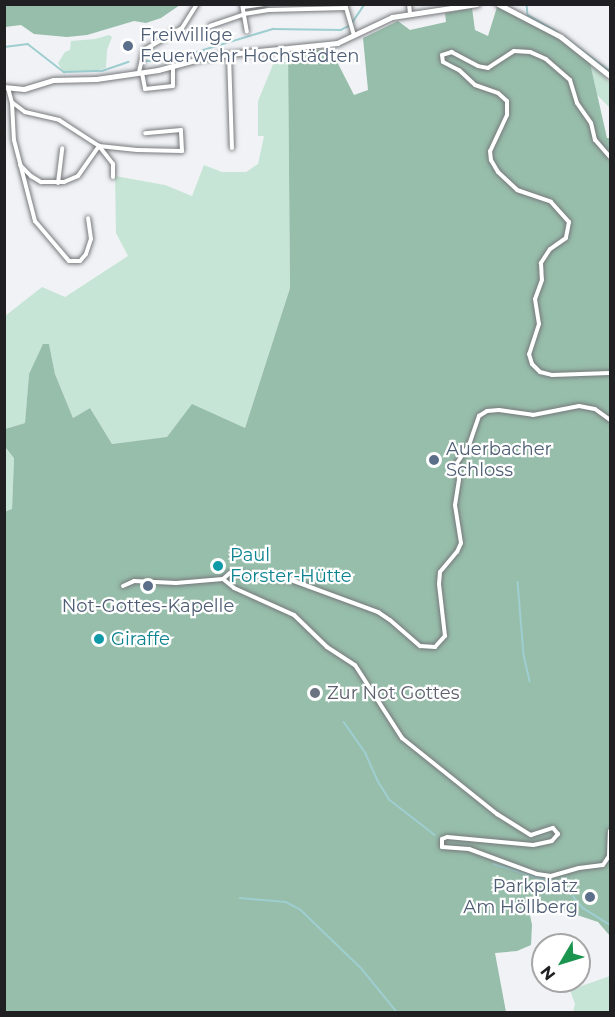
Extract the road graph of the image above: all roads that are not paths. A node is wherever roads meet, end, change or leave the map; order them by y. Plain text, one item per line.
1 (197, 4) edge
2 (266, 4) edge
3 (409, 4) edge
4 (477, 4) edge
5 (498, 4) edge
6 (243, 6) edge
7 (346, 6) edge
8 (285, 7) edge
9 (244, 14) junction
10 (410, 15) junction
11 (210, 26) dead end
12 (248, 32) dead end
13 (355, 37) junction
14 (229, 54) junction
15 (173, 68) junction
16 (141, 72) junction
17 (610, 76) edge
18 (6, 87) edge
19 (12, 103) junction
20 (145, 133) dead end
21 (99, 146) junction
22 (62, 148) dead end
23 (232, 148) dead end
24 (610, 157) edge
25 (19, 164) junction
26 (31, 176) junction
27 (113, 177) dead end
28 (24, 182) junction
29 (58, 183) junction
30 (88, 218) dead end
31 (610, 373) edge
32 (610, 420) edge
33 (223, 579) junction
34 (123, 586) dead end
35 (610, 831) edge

1 - 16 street
2 - 6 street
3 - 10 street
4 - 10 main road
5 - 17 main road
6 - 9 street
7 - 8 street
7 - 13 street
8 - 9 street
9 - 11 street
9 - 12 street
10 - 13 main road
13 - 14 main road
14 - 15 main road
14 - 23 street
15 - 16 main road
15 - 16 street
16 - 18 main road
18 - 19 street
19 - 21 street
19 - 25 street
20 - 21 street
21 - 27 street
21 - 29 street
22 - 29 street
24 - 31 street
25 - 26 street
25 - 28 street
26 - 28 street
26 - 29 street
28 - 30 street
32 - 33 street
33 - 34 street
33 - 35 street

